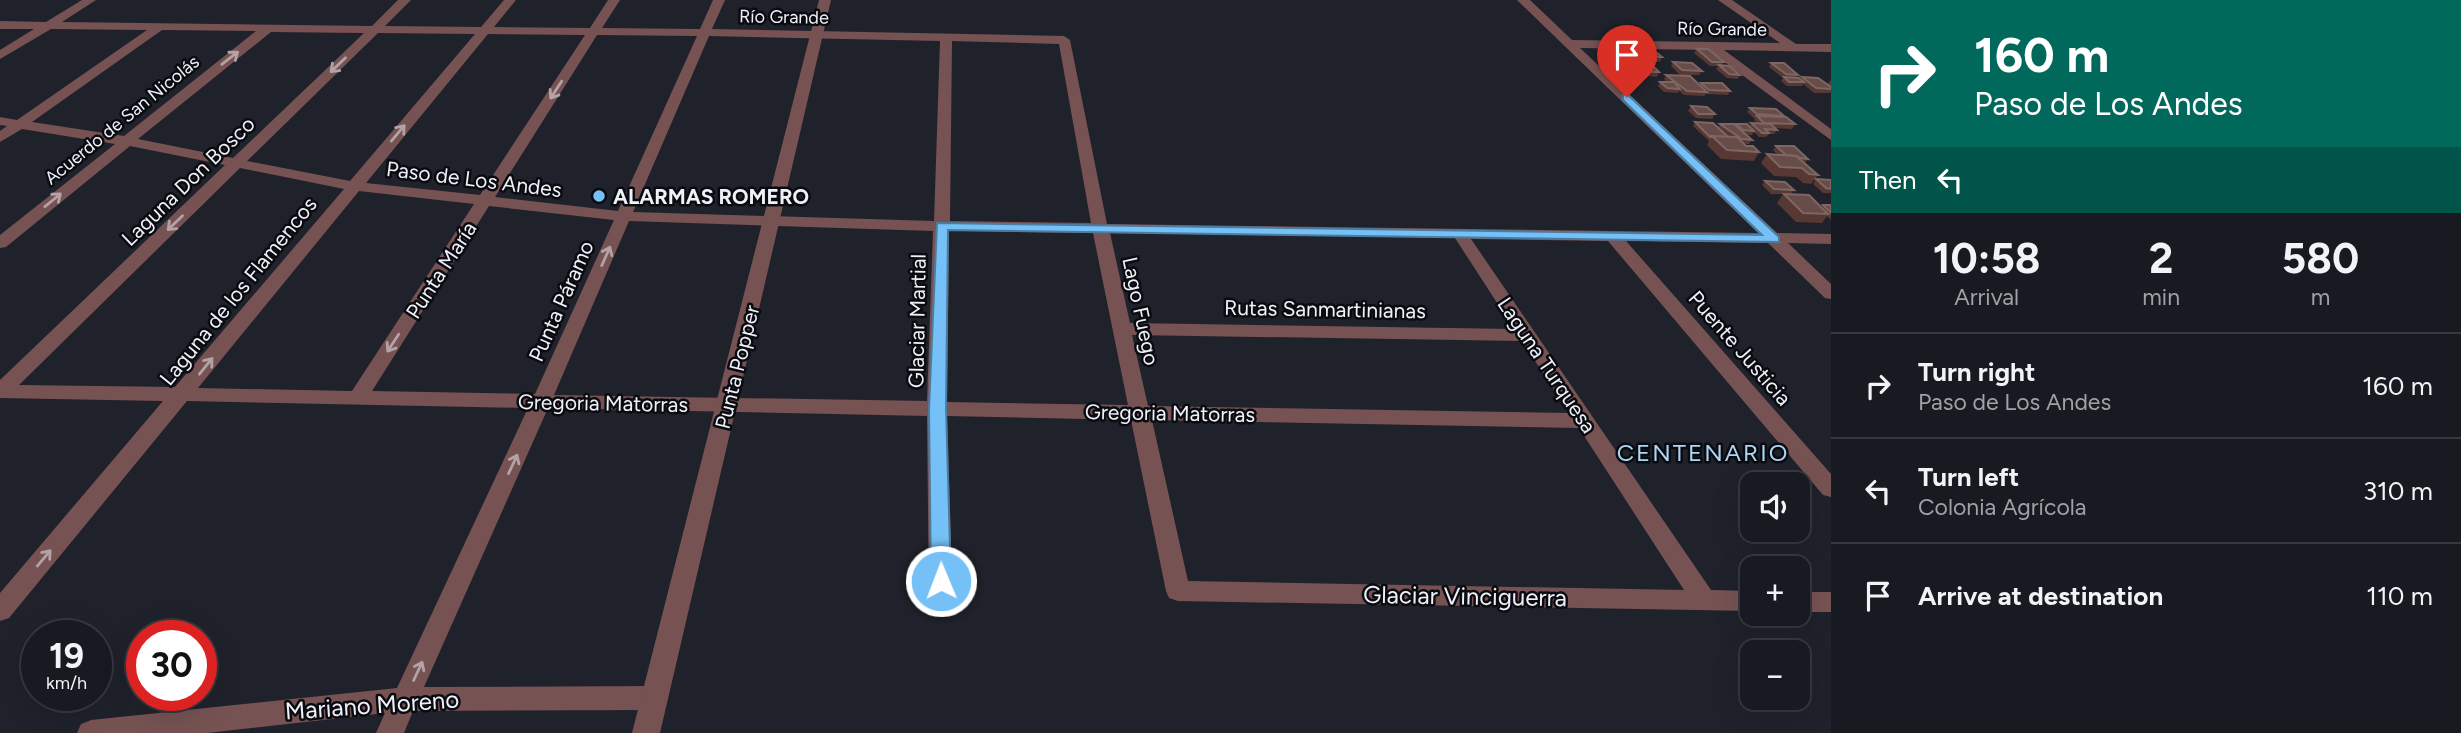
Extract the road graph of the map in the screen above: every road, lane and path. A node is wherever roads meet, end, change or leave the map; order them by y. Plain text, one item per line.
1 (90, 0) edge
2 (405, 0) edge
3 (510, 0) edge
4 (614, 0) edge
5 (719, 0) edge
6 (825, 0) edge
7 (1523, 0) edge
8 (1724, 0) edge
9 (0, 25) edge
10 (48, 26) junction
11 (159, 27) junction
12 (268, 28) junction
13 (374, 29) junction
14 (483, 32) junction
15 (593, 33) junction
16 (704, 34) junction
17 (816, 34) junction
18 (946, 38) junction
19 (1064, 40) joint
20 (1572, 44) junction
21 (1712, 47) junction
22 (1793, 47) junction
23 (1831, 48) edge
24 (0, 55) edge
25 (0, 121) edge
26 (21, 123) junction
27 (1831, 136) edge
28 (0, 138) edge
29 (126, 141) junction
30 (238, 163) junction
31 (354, 186) junction
32 (484, 202) junction
33 (624, 216) junction
34 (772, 222) junction
35 (942, 226) junction
36 (1100, 227) junction
37 (1460, 234) junction
38 (1614, 237) junction
39 (1831, 239) edge
40 (1774, 240) junction
41 (0, 243) edge
42 (1831, 295) edge
43 (1122, 329) junction
44 (1527, 335) junction
45 (0, 391) edge
46 (183, 395) junction
47 (358, 398) junction
48 (541, 402) junction
49 (727, 406) junction
50 (937, 409) junction
51 (1140, 412) junction
52 (1585, 421) junction
53 (1831, 489) edge
54 (1178, 590) joint
55 (1705, 601) junction
56 (1740, 601) edge
57 (1810, 602) edge
58 (1831, 602) edge
59 (941, 606) dead end
60 (0, 611) edge
61 (655, 698) junction
62 (405, 699) junction
63 (147, 729) edge
64 (91, 733) edge
65 (390, 733) edge
66 (646, 733) edge

1 - 10 street
2 - 13 street, Laguna Don Bosco
3 - 14 street, Laguna de los Flamencos
4 - 15 street, Punta María
5 - 16 street, Punta Páramo
6 - 17 street, Punta Popper
7 - 20 street
8 - 22 street
9 - 10 street, Río Grande
10 - 11 street, Río Grande
10 - 24 street
11 - 12 street, Río Grande
11 - 26 street
12 - 13 street, Río Grande
29 -> 12 street, Acuerdo de San Nicolás
13 - 14 street, Río Grande
13 -> 30 street, Laguna Don Bosco
14 - 15 street, Río Grande
31 -> 14 street, Laguna de los Flamencos
15 - 16 street, Río Grande
15 -> 32 street, Punta María
16 - 17 street, Río Grande
16 - 33 street, Punta Páramo
17 - 18 street, Río Grande
17 - 34 street, Punta Popper
18 - 19 street, Río Grande
18 - 35 street, Glaciar Martial
19 - 36 street, Lago Fuego
20 - 21 street, Río Grande
20 - 40 street
21 - 22 street, Río Grande
21 - 27 street
22 - 23 street, Río Grande
25 - 26 street, Paso de Los Andes
26 - 28 street
26 - 29 street, Paso de Los Andes
29 - 30 street, Paso de Los Andes
41 -> 29 street, Acuerdo de San Nicolás
30 - 31 street, Paso de Los Andes
30 -> 45 street, Laguna Don Bosco
31 - 32 street, Paso de Los Andes
46 -> 31 street, Laguna de los Flamencos
32 - 33 street, Paso de Los Andes
32 -> 47 street, Punta María
33 - 34 street, Paso de Los Andes
48 -> 33 street, Punta Páramo
34 - 35 street, Paso de Los Andes
34 - 49 street, Punta Popper
35 - 36 street, Paso de Los Andes
35 - 50 street, Glaciar Martial
36 - 37 street, Paso de Los Andes
36 - 43 street, Lago Fuego
37 - 38 street, Paso de Los Andes
37 - 44 street, Laguna Turquesa
38 - 40 street, Paso de Los Andes
38 - 53 street, Puente Justicia
39 - 40 street, Paso de Los Andes
40 - 42 street
43 - 44 street, Rutas Sanmartinianas
43 - 51 street, Lago Fuego
44 - 52 street, Laguna Turquesa
45 - 46 street, Gregoria Matorras
46 - 47 street, Gregoria Matorras
60 -> 46 street, Laguna de los Flamencos
47 - 48 street, Gregoria Matorras
48 - 49 street, Gregoria Matorras
62 -> 48 street, Punta Páramo
49 - 50 street, Gregoria Matorras
49 - 61 street, Punta Popper
50 - 51 street, Gregoria Matorras
50 - 59 street, Glaciar Martial
51 - 52 street, Gregoria Matorras
51 - 54 street, Lago Fuego
52 - 55 street, Laguna Turquesa
54 - 55 street, Glaciar Vinciguerra
55 - 56 street, Glaciar Vinciguerra
57 - 58 street
61 - 62 street, Mariano Moreno
61 - 66 street, Punta Popper
62 - 63 street, Mariano Moreno
62 - 65 street, Punta Páramo
63 - 64 street, Mariano Moreno

